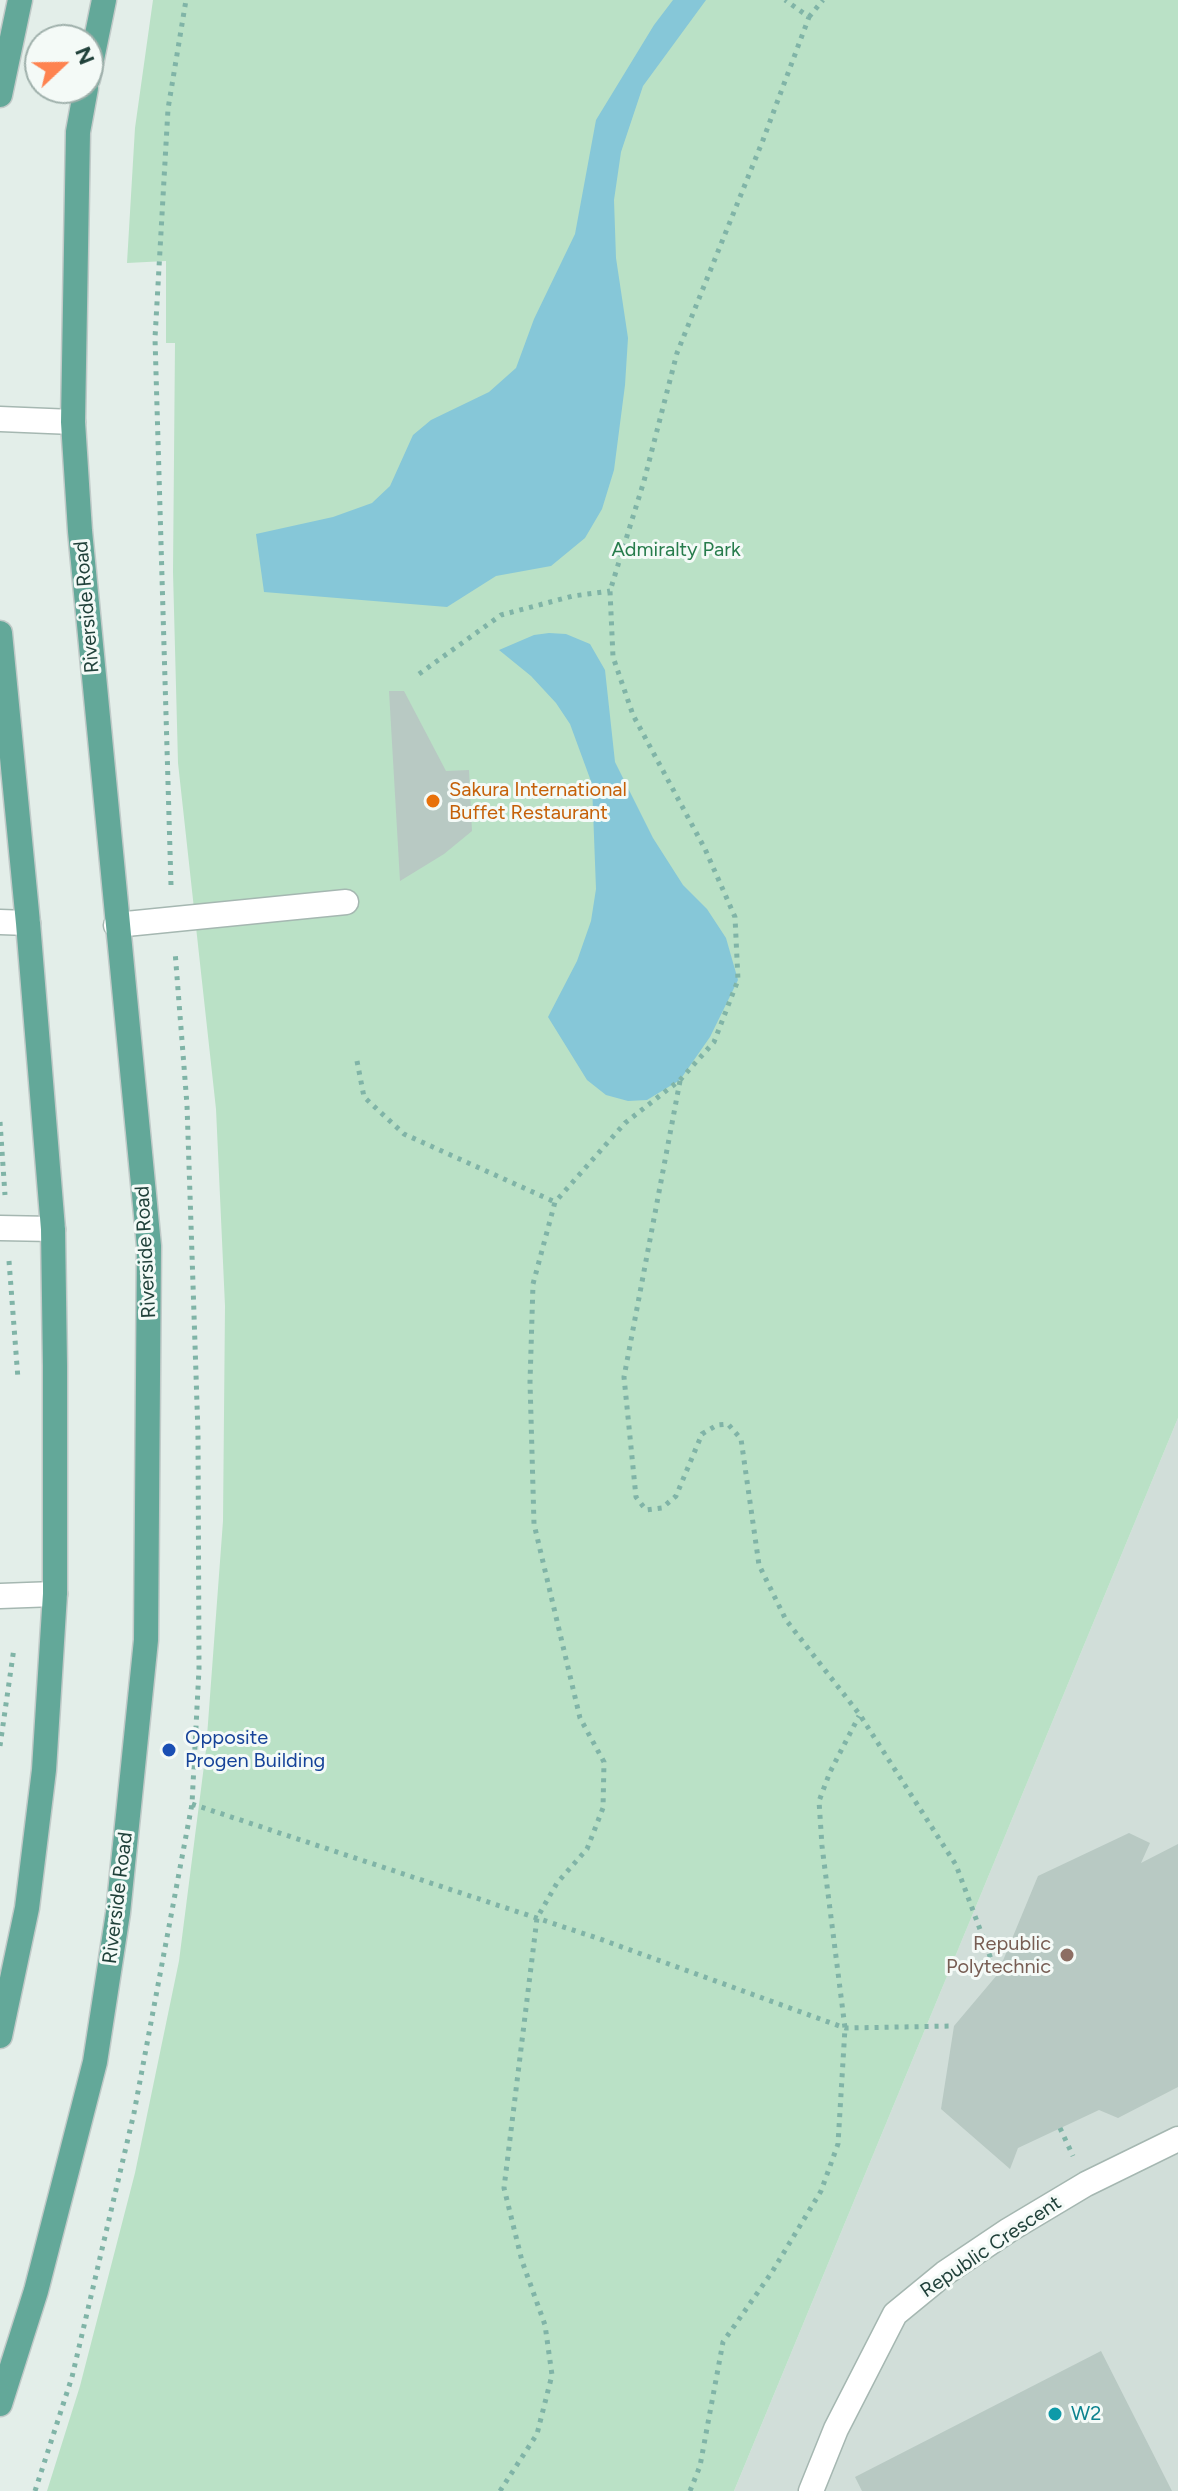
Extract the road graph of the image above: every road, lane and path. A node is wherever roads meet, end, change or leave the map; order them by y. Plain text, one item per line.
1 (20, 0) edge
2 (104, 0) edge
3 (186, 0) edge
4 (785, 0) edge
5 (823, 0) edge
6 (809, 17) junction
7 (99, 24) edge
8 (0, 95) edge
9 (83, 104) edge
10 (0, 419) edge
11 (73, 422) junction
12 (610, 591) junction
13 (0, 633) edge
14 (419, 674) dead end
15 (170, 844) dead end
16 (346, 902) dead end
17 (0, 922) edge
18 (28, 923) junction
19 (116, 925) junction
20 (357, 1061) dead end
21 (680, 1080) junction
22 (0, 1122) edge
23 (555, 1202) junction
24 (3, 1228) edge
25 (53, 1229) junction
26 (19, 1385) dead end
27 (55, 1594) junction
28 (11, 1595) edge
29 (860, 1715) junction
30 (0, 1746) edge
31 (192, 1804) dead end
32 (537, 1918) junction
33 (997, 1975) dead end
34 (2, 2021) edge
35 (954, 2026) dead end
36 (845, 2028) junction
37 (1178, 2139) edge
38 (0, 2404) edge
39 (500, 2491) edge
40 (690, 2491) edge
41 (811, 2491) edge

1 - 8 main road
2 - 7 main road
3 - 15 path
4 - 6 path
5 - 6 path
6 - 12 path
9 - 11 main road, Riverside Road
10 - 11 street
11 - 19 main road, Riverside Road
12 - 14 path
12 - 21 path
13 - 18 main road
16 - 19 street
17 - 18 street
18 - 25 main road
19 - 38 main road, Riverside Road
20 - 23 path
21 - 23 path
21 - 29 path
22 - 24 path
23 - 32 path
24 - 25 street
24 - 26 path
25 - 27 main road
27 - 28 street
27 - 34 main road
28 - 30 path
29 - 33 path
29 - 36 path
31 - 32 path
32 - 36 path
32 - 39 path
35 - 36 path
36 - 40 path
37 - 41 street, Republic Crescent

